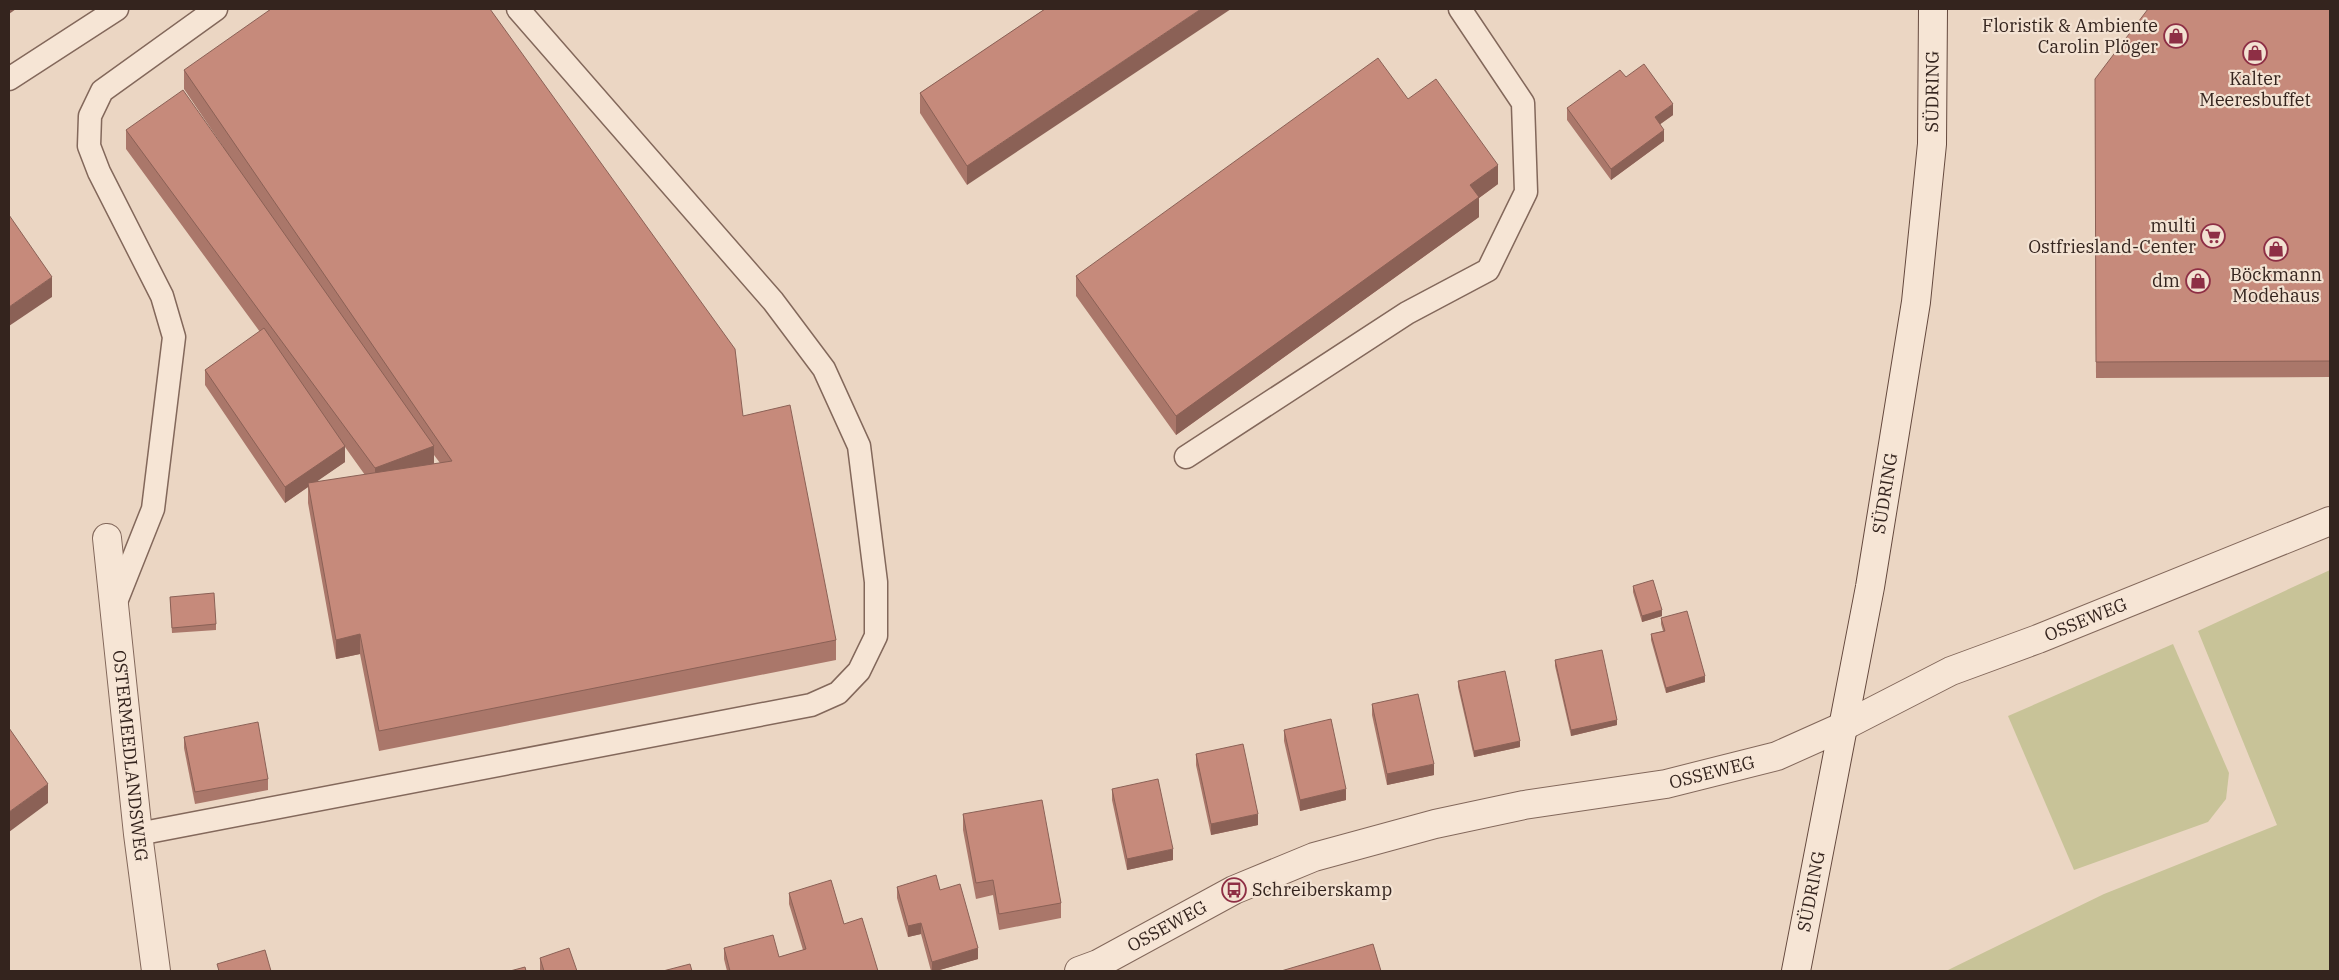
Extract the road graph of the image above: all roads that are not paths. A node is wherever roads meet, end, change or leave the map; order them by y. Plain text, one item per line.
1 (117, 9) edge
2 (216, 9) edge
3 (518, 9) edge
4 (1460, 9) edge
5 (1933, 9) edge
6 (9, 79) edge
7 (1186, 457) dead end
8 (2330, 521) edge
9 (106, 538) dead end
10 (114, 609) junction
11 (1844, 726) junction
12 (138, 834) junction
13 (156, 971) edge
14 (1079, 971) edge
15 (1796, 971) edge

1 - 6 lane
2 - 10 lane
3 - 12 lane
4 - 7 lane
5 - 11 street, SÜDRING
8 - 11 street, OSSEWEG
9 - 10 street, OSTERMEEDLANDSWEG
10 - 12 street, OSTERMEEDLANDSWEG
11 - 14 street, OSSEWEG
11 - 15 street, SÜDRING
12 - 13 street, OSTERMEEDLANDSWEG

